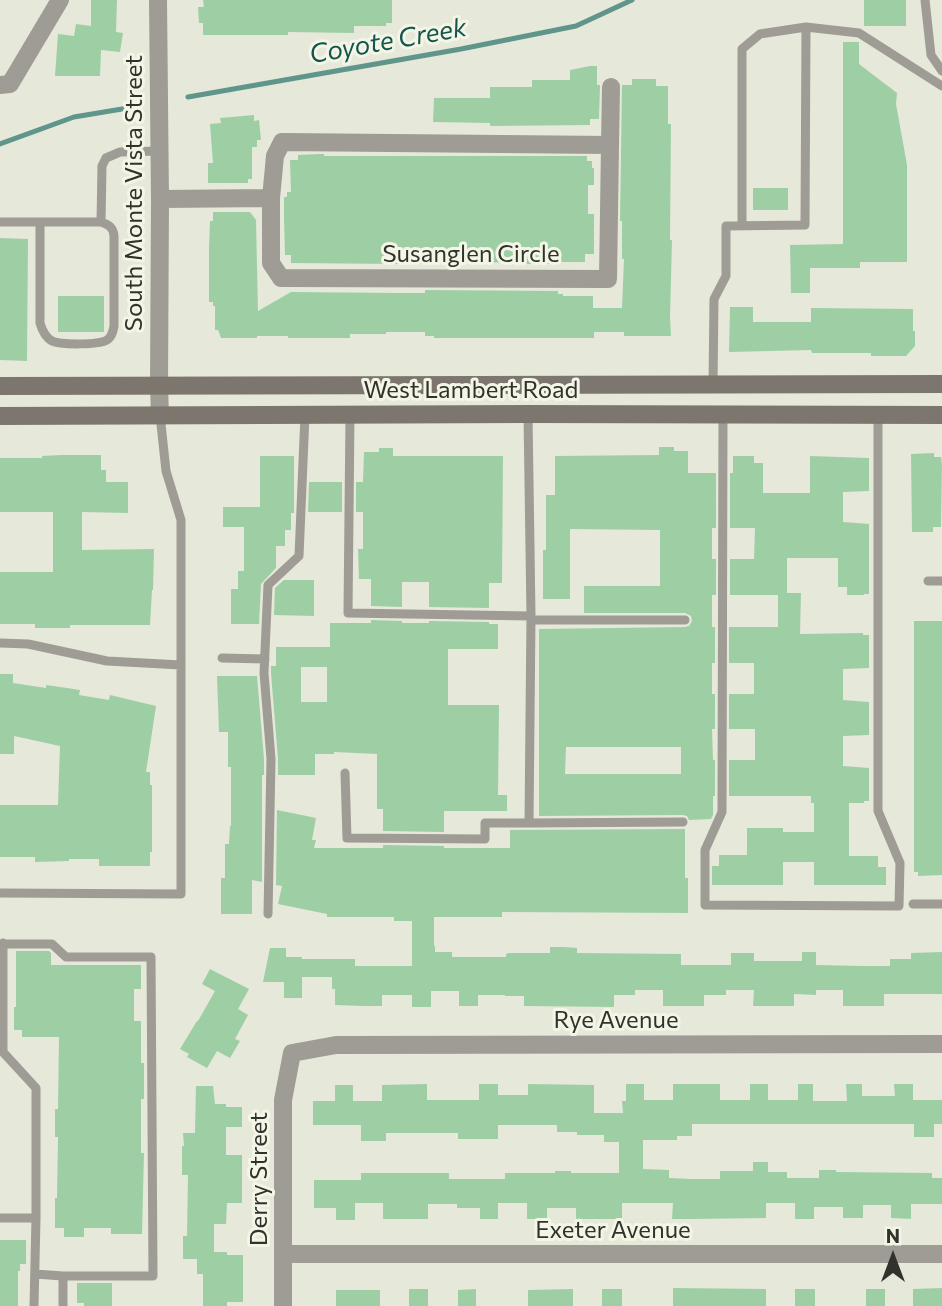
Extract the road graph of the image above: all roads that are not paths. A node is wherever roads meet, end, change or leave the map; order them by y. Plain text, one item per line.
1 (60, 0) edge
2 (158, 0) edge
3 (925, 0) edge
4 (806, 27) junction
5 (942, 71) edge
6 (0, 85) edge
7 (942, 86) edge
8 (611, 87) dead end
9 (610, 145) junction
10 (160, 151) junction
11 (271, 198) junction
12 (160, 199) junction
13 (0, 222) edge
14 (40, 222) junction
15 (101, 222) junction
16 (741, 226) junction
17 (942, 384) edge
18 (713, 385) junction
19 (0, 386) edge
20 (159, 386) junction
21 (528, 414) junction
22 (160, 415) junction
23 (305, 415) junction
24 (350, 415) junction
25 (723, 415) junction
26 (878, 415) junction
27 (942, 415) edge
28 (0, 416) edge
29 (928, 581) dead end
30 (942, 581) edge
31 (531, 618) junction
32 (685, 620) dead end
33 (0, 643) edge
34 (222, 658) dead end
35 (265, 659) junction
36 (181, 665) junction
37 (345, 774) dead end
38 (683, 822) dead end
39 (529, 823) junction
40 (0, 893) edge
41 (913, 904) dead end
42 (942, 904) edge
43 (268, 914) dead end
44 (2, 944) edge
45 (942, 1044) edge
46 (292, 1054) joint
47 (0, 1218) edge
48 (36, 1218) junction
49 (283, 1254) junction
50 (942, 1254) edge
51 (35, 1274) junction
52 (63, 1276) junction
53 (34, 1306) edge
54 (63, 1306) edge
55 (283, 1306) edge

1 - 6 street
2 - 10 street, South Monte Vista Street
3 - 5 lane
4 - 7 lane
4 - 16 lane
4 - 16 lane
8 - 9 street, Susanglen Circle
9 - 11 street, Susanglen Circle
9 - 11 street, Susanglen Circle
10 - 12 street, South Monte Vista Street
10 - 15 lane
11 - 12 street
12 - 20 street, South Monte Vista Street
13 - 14 lane
14 - 15 lane
14 - 15 lane
16 - 18 lane
17 - 18 main road, West Lambert Road
18 - 20 main road, West Lambert Road
19 - 20 main road, West Lambert Road
20 - 22 street, South Monte Vista Street
21 - 24 main road, West Lambert Road
21 - 25 main road, West Lambert Road
21 - 31 lane
22 - 23 main road, West Lambert Road
22 - 28 main road, West Lambert Road
22 - 36 lane
23 - 24 main road, West Lambert Road
23 - 35 lane
24 - 31 lane
25 - 26 main road, West Lambert Road
25 - 26 lane
26 - 27 main road, West Lambert Road
29 - 30 lane
31 - 32 lane
31 - 39 lane
33 - 36 lane
34 - 35 lane
35 - 43 lane
36 - 40 lane
37 - 39 lane
38 - 39 lane
41 - 42 lane
44 - 48 lane
44 - 52 lane
45 - 46 street, Rye Avenue
46 - 49 street, Derry Street
47 - 48 lane
48 - 51 lane
49 - 50 street, Exeter Avenue
49 - 55 street, Derry Street
51 - 52 lane
51 - 53 lane
52 - 54 lane

